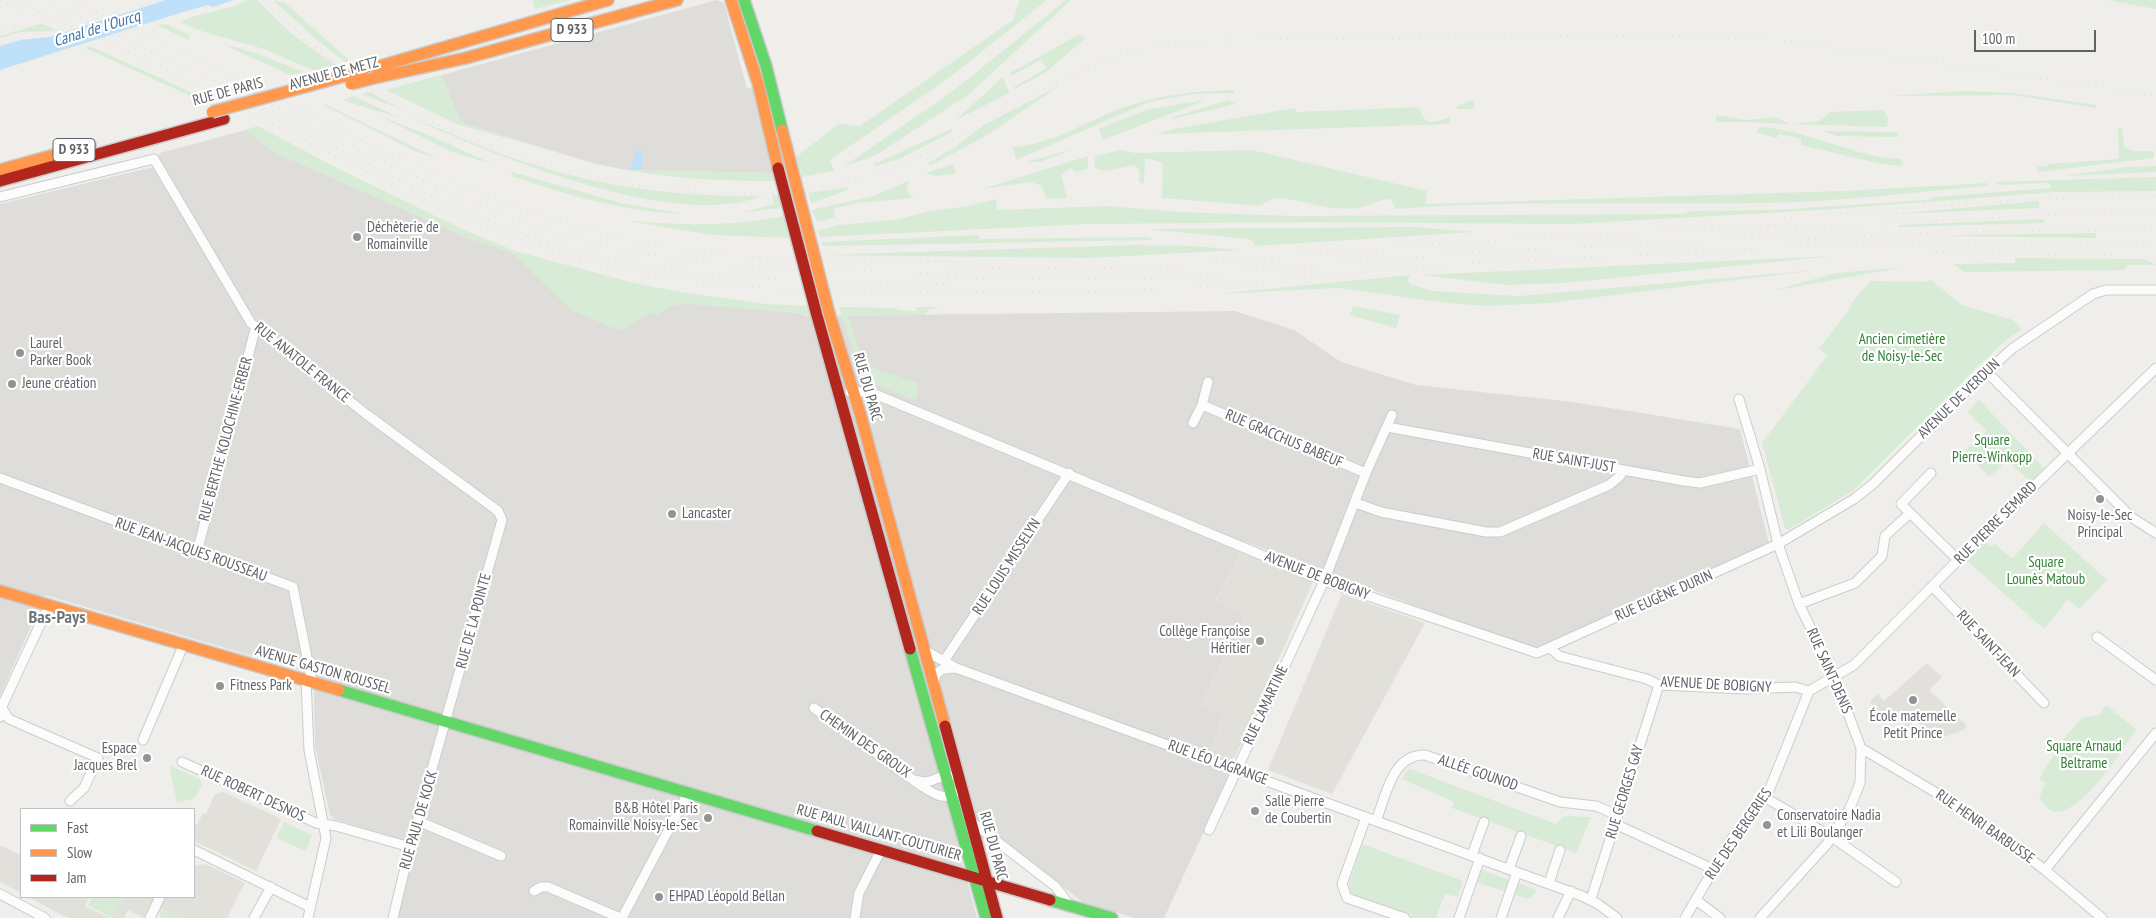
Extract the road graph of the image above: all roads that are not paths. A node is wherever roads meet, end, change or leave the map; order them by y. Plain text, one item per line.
1 (608, 0) edge
2 (677, 0) edge
3 (732, 0) edge
4 (744, 0) edge
5 (777, 131) junction
6 (0, 170) edge
7 (0, 181) edge
8 (0, 197) edge
9 (2156, 290) edge
10 (256, 326) junction
11 (2156, 368) edge
12 (1986, 371) junction
13 (1208, 382) dead end
14 (854, 392) junction
15 (840, 395) junction
16 (1739, 399) dead end
17 (1202, 405) junction
18 (1392, 415) dead end
19 (1193, 423) dead end
20 (1387, 428) junction
21 (2068, 454) junction
22 (1760, 469) junction
23 (1623, 470) junction
24 (1931, 472) dead end
25 (1069, 473) junction
26 (1366, 473) junction
27 (0, 478) edge
28 (1356, 503) junction
29 (1909, 514) junction
30 (502, 520) joint
31 (2156, 533) edge
32 (1778, 544) junction
33 (197, 552) junction
34 (1958, 560) junction
35 (1324, 581) junction
36 (1932, 586) junction
37 (0, 591) edge
38 (1799, 604) junction
39 (52, 606) junction
40 (2097, 637) dead end
41 (183, 646) junction
42 (1550, 648) junction
43 (924, 650) junction
44 (944, 661) junction
45 (956, 668) junction
46 (1834, 676) junction
47 (2156, 680) edge
48 (309, 681) junction
49 (934, 685) junction
50 (1659, 685) junction
51 (1809, 691) junction
52 (2044, 703) dead end
53 (814, 708) dead end
54 (2, 713) edge
55 (446, 722) junction
56 (2156, 733) edge
57 (143, 740) dead end
58 (1861, 748) junction
59 (182, 762) dead end
60 (1236, 770) junction
61 (638, 778) joint
62 (940, 778) junction
63 (915, 780) junction
64 (961, 782) junction
65 (688, 793) junction
66 (935, 794) junction
67 (950, 797) junction
68 (1766, 798) junction
69 (70, 801) dead end
70 (1366, 817) junction
71 (1616, 819) junction
72 (418, 821) junction
73 (1376, 821) junction
74 (972, 822) junction
75 (1484, 822) dead end
76 (324, 824) junction
77 (1209, 830) dead end
78 (1521, 836) dead end
79 (1832, 838) junction
80 (410, 847) junction
81 (195, 850) edge
82 (881, 850) junction
83 (1560, 850) dead end
84 (501, 856) dead end
85 (1476, 857) junction
86 (1713, 869) junction
87 (2045, 870) junction
88 (1513, 871) junction
89 (972, 876) junction
90 (986, 880) junction
91 (1896, 882) dead end
92 (1549, 883) junction
93 (271, 887) junction
94 (534, 891) dead end
95 (1571, 892) junction
96 (0, 894) edge
97 (160, 898) edge
98 (1591, 899) junction
99 (1696, 900) junction
100 (1069, 906) junction
101 (310, 907) junction
102 (29, 914) edge
103 (46, 918) edge
104 (150, 918) edge
105 (254, 918) edge
106 (308, 918) edge
107 (393, 918) edge
108 (621, 918) edge
109 (855, 918) edge
110 (986, 918) edge
111 (997, 918) edge
112 (1112, 918) edge
113 (1404, 918) edge
114 (1458, 918) edge
115 (1500, 918) edge
116 (1558, 918) edge
117 (1617, 918) edge
118 (1685, 918) edge
119 (1720, 918) edge
120 (1760, 918) edge
121 (2102, 918) edge

1 - 6 main road, RUE DE PARIS / D 933, bridge
2 - 7 main road, AVENUE DE METZ / D 933, bridge
3 - 5 main road, RUE DU PARC
4 - 5 main road, RUE DU PARC
5 - 14 main road, RUE DU PARC, bridge
5 - 15 main road, RUE DU PARC, bridge
8 - 10 street, RUE ANATOLE FRANCE
9 - 12 street, AVENUE DE VERDUN
10 - 30 street, RUE ANATOLE FRANCE
10 - 33 street, RUE BERTHE KOLOCHINE-ERBER
11 - 21 street, RUE PIERRE SEMARD
12 - 21 street
12 - 32 street, AVENUE DE VERDUN
13 - 17 street
14 - 15 street, AVENUE DE BOBIGNY
14 - 25 street, AVENUE DE BOBIGNY
14 - 43 main road, RUE DU PARC
15 - 62 main road, RUE DU PARC
16 - 22 street, RUE SAINT-DENIS
17 - 19 street
17 - 26 street, RUE GRACCHUS BABEUF
18 - 20 street
20 - 23 street, RUE SAINT-JUST
20 - 26 street
21 - 31 street
21 - 34 street, RUE PIERRE SEMARD
22 - 23 street, RUE SAINT-JUST
22 - 32 street, RUE SAINT-DENIS
23 - 28 street
24 - 29 street
25 - 35 street, AVENUE DE BOBIGNY
25 - 44 street, RUE LOUIS MISSELYN
26 - 28 street
27 - 33 street, RUE JEAN-JACQUES ROUSSEAU
28 - 35 street
29 - 34 street
29 - 38 street
30 - 55 street, RUE DE LA POINTE
32 - 38 street, RUE SAINT-DENIS
32 - 42 street, RUE EUGÈNE DURIN
33 - 48 street, RUE JEAN-JACQUES ROUSSEAU
34 - 36 street, RUE PIERRE SEMARD
35 - 42 street, AVENUE DE BOBIGNY
35 - 60 street, RUE LAMARTINE
36 - 46 street, RUE PIERRE SEMARD
36 - 52 street, RUE SAINT-JEAN
37 - 39 main road, AVENUE GASTON ROUSSEL
38 - 46 street, RUE SAINT-DENIS
39 - 41 main road, AVENUE GASTON ROUSSEL
39 - 54 street
40 - 47 street
41 - 48 main road, AVENUE GASTON ROUSSEL
41 - 57 street
42 - 50 street, AVENUE DE BOBIGNY
43 - 44 street, RUE LÉO LAGRANGE
43 - 49 main road, RUE DU PARC
44 - 45 street, RUE LÉO LAGRANGE
45 - 49 street
45 - 60 street, RUE LÉO LAGRANGE
46 - 51 street, RUE PIERRE SEMARD
46 - 58 street, RUE SAINT-DENIS
48 - 55 main road, AVENUE GASTON ROUSSEL
48 - 76 street
49 - 64 main road, RUE DU PARC
50 - 51 street, AVENUE DE BOBIGNY
50 - 71 street, RUE GEORGES GAY
51 - 68 street, RUE DES BERGERIES
53 - 63 street, CHEMIN DES GROUX
54 - 69 street
55 - 61 main road, AVENUE GASTON ROUSSEL
55 - 72 street, RUE PAUL DE KOCK
56 - 87 street
58 - 79 street, RUE SAINT-DENIS
58 - 87 street, RUE HENRI BARBUSSE
59 - 76 street, RUE ROBERT DESNOS
60 - 70 street, RUE LÉO LAGRANGE
60 - 77 street, RUE LAMARTINE
61 - 65 main road, RUE PAUL VAILLANT-COUTURIER
62 - 63 street, CHEMIN DES GROUX
62 - 64 street
62 - 66 street
62 - 67 main road, RUE DU PARC
63 - 66 street, CHEMIN DES GROUX
64 - 67 street
64 - 74 main road, RUE DU PARC
65 - 82 main road, RUE PAUL VAILLANT-COUTURIER
65 - 108 street
66 - 67 street, CHEMIN DES GROUX
67 - 89 main road, RUE DU PARC
68 - 79 street
68 - 86 street, RUE DES BERGERIES
70 - 73 street, RUE LÉO LAGRANGE
70 - 113 street
71 - 73 street, ALLÉE GOUNOD
71 - 86 street
71 - 98 street, RUE GEORGES GAY
72 - 80 street, RUE PAUL DE KOCK
72 - 84 street
73 - 85 street, RUE LÉO LAGRANGE
74 - 90 main road, RUE DU PARC
74 - 100 street
75 - 85 street
76 - 80 street, RUE ROBERT DESNOS
76 - 101 street
78 - 88 street
79 - 91 street
79 - 120 street, RUE SAINT-DENIS
80 - 107 street, RUE PAUL DE KOCK
81 - 93 street
82 - 89 main road, RUE PAUL VAILLANT-COUTURIER
82 - 109 street
83 - 92 street
85 - 88 street, RUE LÉO LAGRANGE
85 - 114 street
86 - 99 street, RUE DES BERGERIES
87 - 121 street, RUE HENRI BARBUSSE
88 - 92 street, RUE LÉO LAGRANGE
88 - 115 street
89 - 90 main road, RUE PAUL VAILLANT-COUTURIER
89 - 110 main road, RUE DU PARC
90 - 100 main road, RUE PAUL VAILLANT-COUTURIER
90 - 111 main road, RUE DU PARC
92 - 95 street, RUE LÉO LAGRANGE
93 - 101 street
93 - 105 street
94 - 108 street
95 - 98 street, RUE LÉO LAGRANGE
95 - 116 street
96 - 102 street
97 - 104 street
98 - 117 street, RUE LÉO LAGRANGE
99 - 118 street, RUE DES BERGERIES
99 - 119 street
100 - 112 main road, RUE PAUL VAILLANT-COUTURIER
101 - 106 street
102 - 103 street

